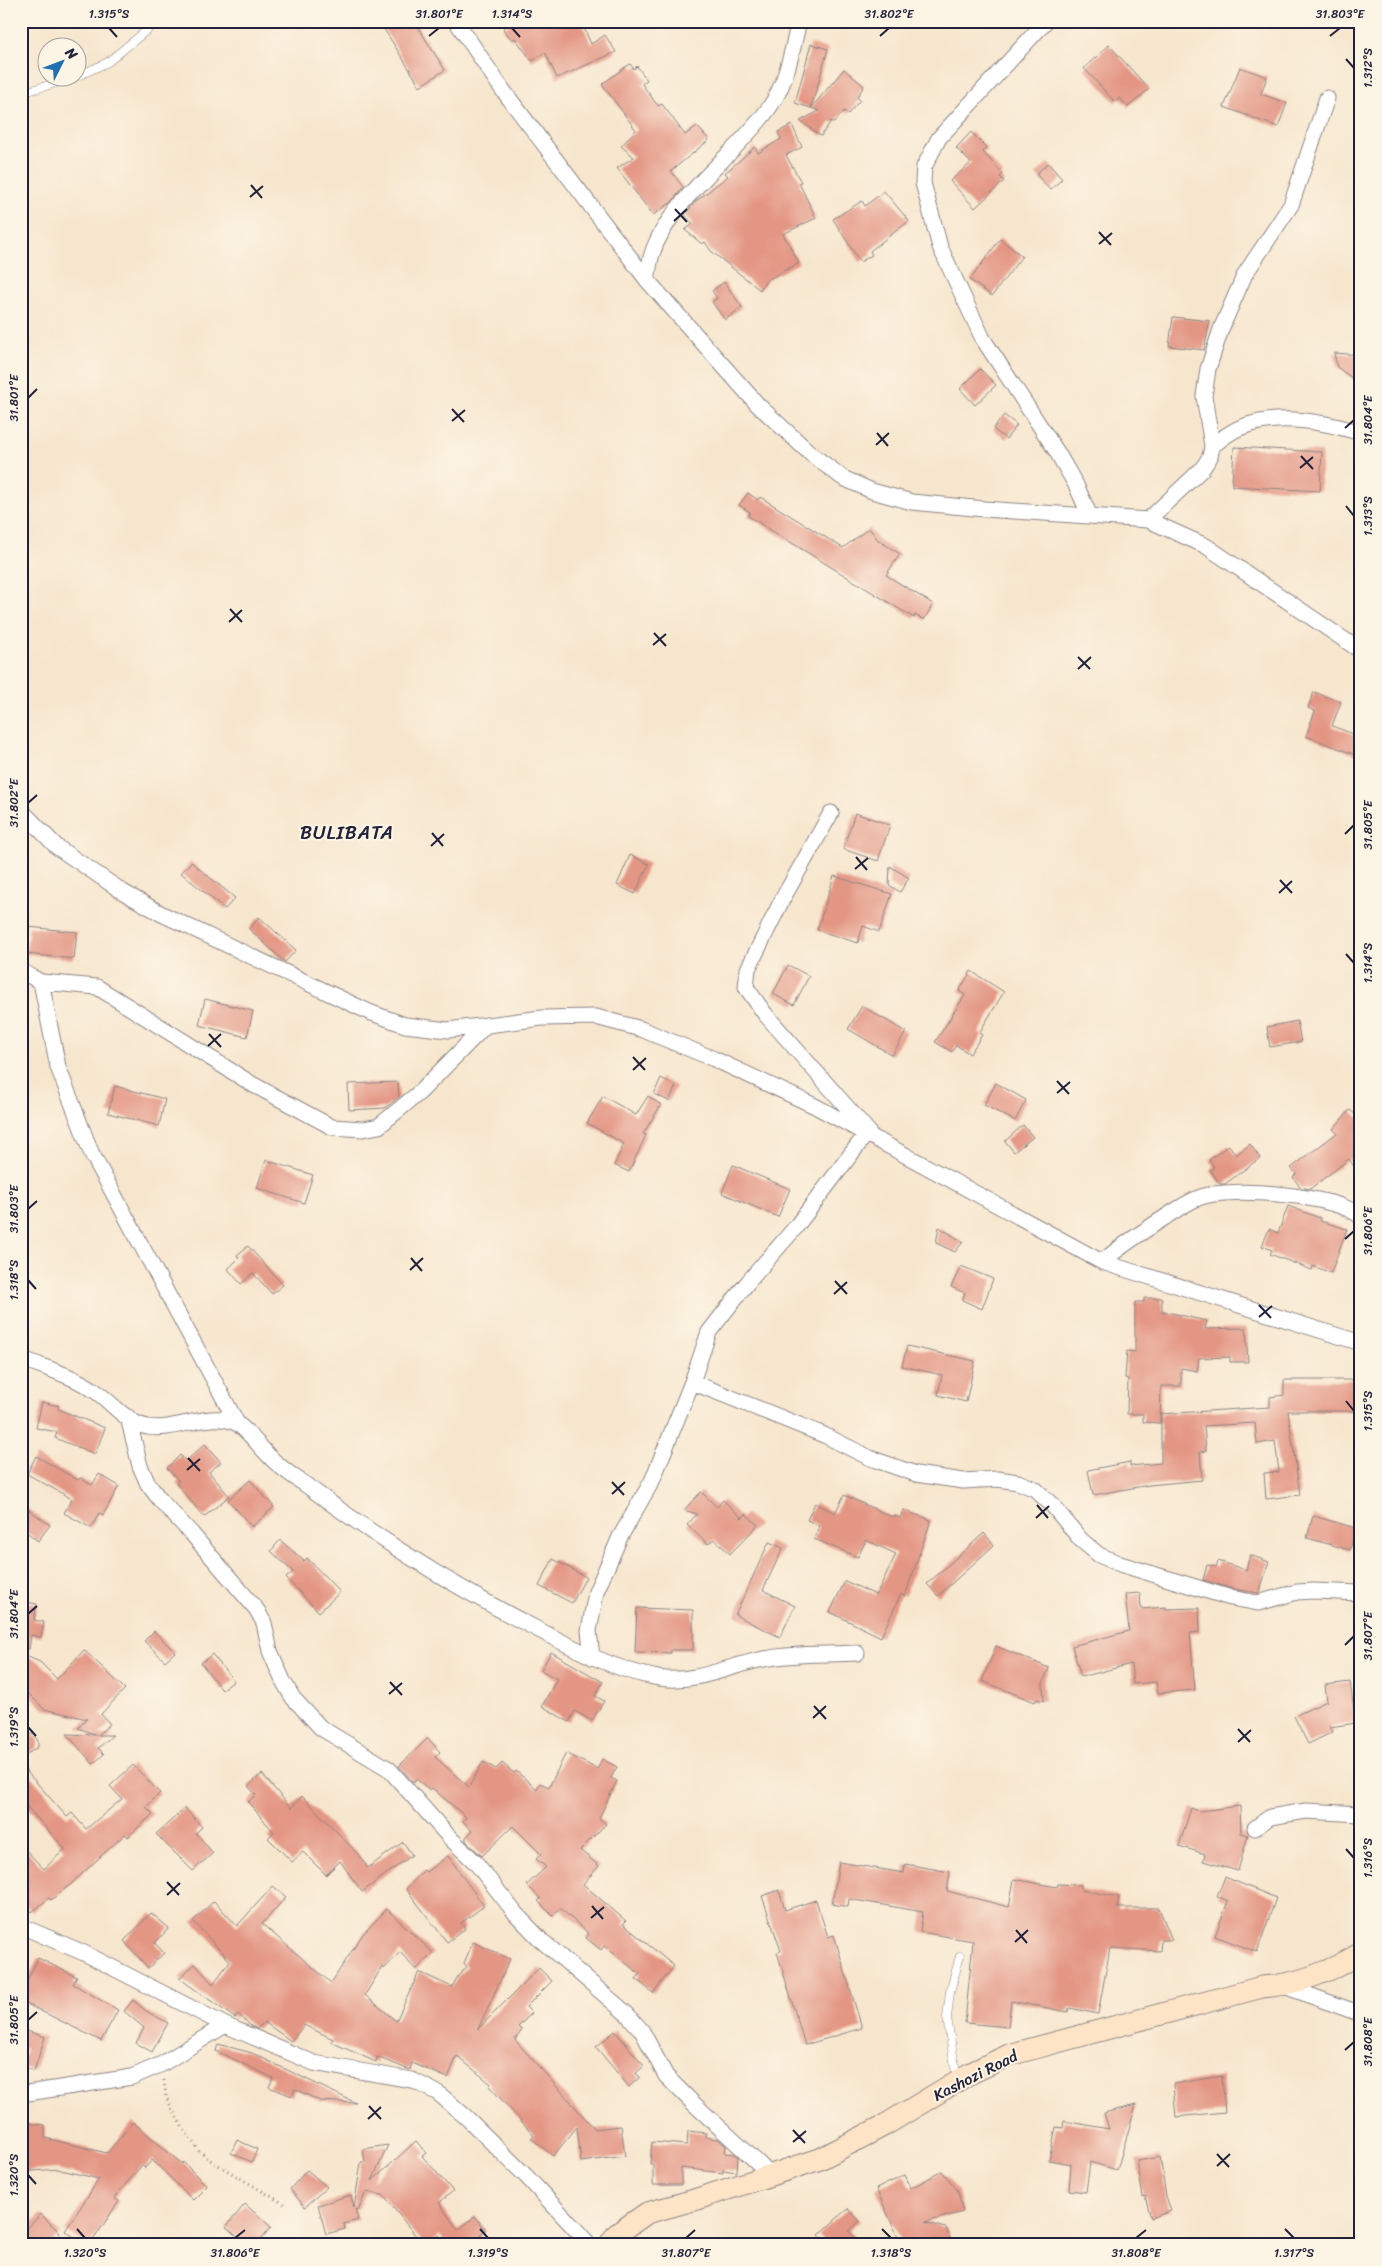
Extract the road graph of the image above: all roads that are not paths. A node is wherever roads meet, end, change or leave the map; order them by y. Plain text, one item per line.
1 (158, 21) edge
2 (456, 21) edge
3 (799, 21) edge
4 (1041, 24) edge
5 (88, 71) edge
6 (38, 88) edge
7 (21, 93) edge
8 (1327, 98) dead end
9 (647, 280) junction
10 (1361, 434) edge
11 (1212, 446) junction
12 (1090, 516) junction
13 (1148, 520) junction
14 (1361, 651) edge
15 (21, 810) edge
16 (831, 813) dead end
17 (21, 971) edge
18 (41, 982) junction
19 (486, 1025) junction
20 (871, 1135) junction
21 (1361, 1217) edge
22 (1102, 1262) junction
23 (1361, 1343) edge
24 (21, 1358) edge
25 (692, 1382) junction
26 (128, 1418) junction
27 (237, 1423) junction
28 (1361, 1593) edge
29 (858, 1653) dead end
30 (592, 1657) junction
31 (1361, 1814) edge
32 (1254, 1828) dead end
33 (21, 1926) edge
34 (1361, 1953) edge
35 (960, 1956) dead end
36 (1284, 1986) junction
37 (1361, 2014) edge
38 (225, 2025) junction
39 (957, 2081) junction
40 (21, 2094) edge
41 (770, 2175) junction
42 (590, 2245) edge
43 (608, 2245) edge

1 - 5 lane
2 - 9 street
3 - 9 street
4 - 12 street
6 - 7 lane
8 - 11 street
9 - 12 street
10 - 11 street
11 - 13 street
12 - 13 street
13 - 14 street
15 - 19 street
16 - 20 street
17 - 18 street
18 - 19 street
18 - 27 street
19 - 20 street
20 - 22 street
20 - 25 street
21 - 22 street
22 - 23 street
24 - 26 street
25 - 28 street
25 - 30 street
26 - 27 street
26 - 41 street
27 - 30 street
29 - 30 street
31 - 32 street
33 - 38 street
34 - 36 main road, Kashozi Road
35 - 39 lane
36 - 37 street
36 - 39 main road, Kashozi Road
38 - 40 street
38 - 42 street
39 - 41 main road, Kashozi Road
41 - 43 main road, Kashozi Road

